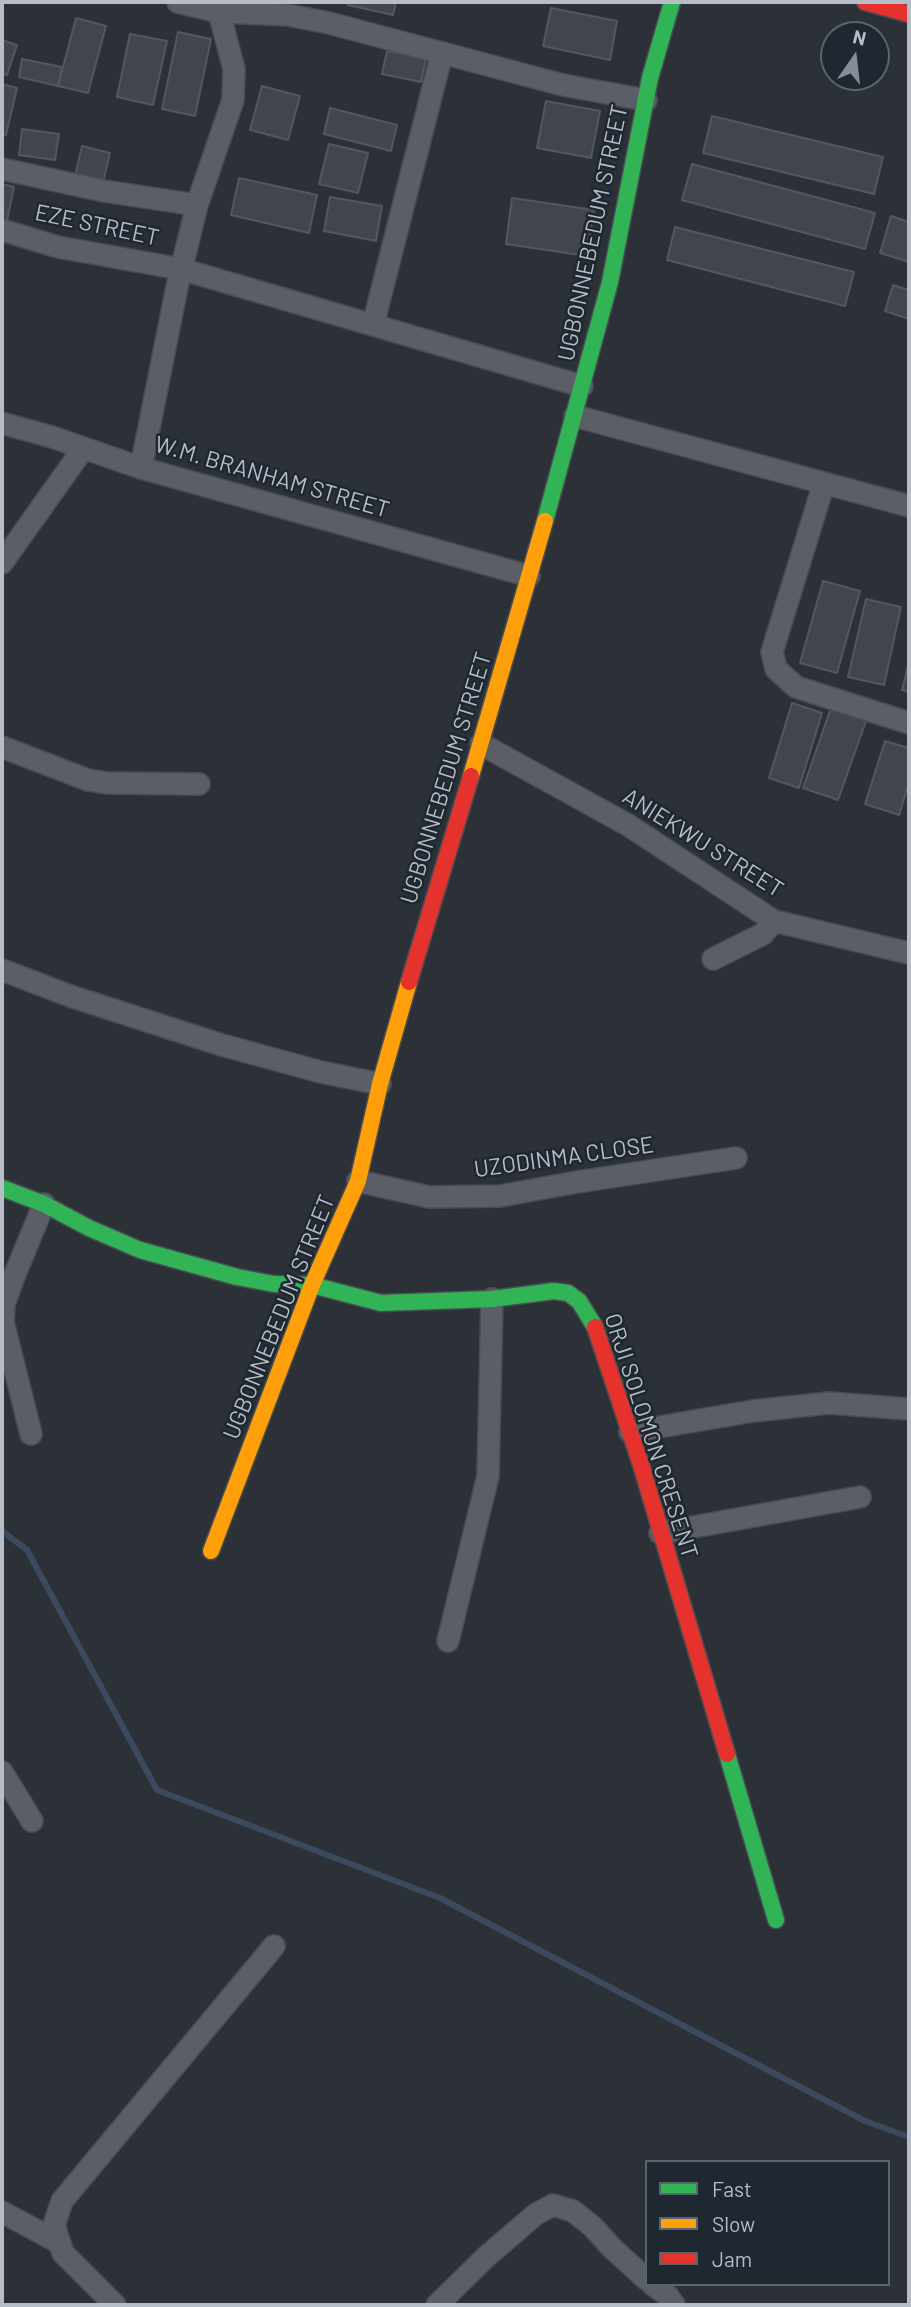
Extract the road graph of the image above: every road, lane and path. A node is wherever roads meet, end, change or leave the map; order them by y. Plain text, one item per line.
1 (178, 2) edge
2 (672, 2) edge
3 (865, 2) edge
4 (219, 12) junction
5 (909, 14) edge
6 (442, 53) junction
7 (646, 100) junction
8 (2, 169) edge
9 (197, 205) junction
10 (2, 230) edge
11 (181, 269) junction
12 (373, 325) junction
13 (582, 386) junction
14 (575, 416) junction
15 (2, 423) edge
16 (83, 449) junction
17 (141, 468) junction
18 (824, 483) junction
19 (909, 506) edge
20 (2, 563) edge
21 (529, 576) junction
22 (909, 723) edge
23 (481, 744) junction
24 (2, 747) edge
25 (199, 784) dead end
26 (774, 920) junction
27 (909, 953) edge
28 (713, 959) dead end
29 (2, 970) edge
30 (380, 1084) junction
31 (736, 1158) dead end
32 (358, 1181) junction
33 (2, 1188) edge
34 (44, 1204) junction
35 (312, 1285) junction
36 (492, 1299) junction
37 (909, 1409) edge
38 (630, 1432) junction
39 (31, 1434) dead end
40 (860, 1497) dead end
41 (660, 1533) junction
42 (211, 1551) dead end
43 (447, 1641) dead end
44 (2, 1772) edge
45 (32, 1822) dead end
46 (776, 1920) dead end
47 (274, 1946) dead end
48 (2, 2212) edge
49 (58, 2242) junction
50 (645, 2278) edge
51 (655, 2286) edge
52 (115, 2305) edge
53 (437, 2305) edge
54 (674, 2305) edge

1 - 4 street
2 - 7 main road, UGBONNEBEDUM STREET
3 - 5 main road
4 - 6 street
4 - 9 street
6 - 7 street
6 - 12 street
7 - 13 main road, UGBONNEBEDUM STREET
8 - 9 street
9 - 11 street
10 - 11 street, EZE STREET
11 - 12 street, EZE STREET
11 - 17 street
12 - 13 street, EZE STREET
13 - 14 main road, UGBONNEBEDUM STREET
14 - 18 street
14 - 21 main road, UGBONNEBEDUM STREET
15 - 16 street, W.M. BRANHAM STREET
16 - 17 street, W.M. BRANHAM STREET
16 - 20 street
17 - 21 street, W.M. BRANHAM STREET
18 - 19 street
18 - 22 street
21 - 23 main road, UGBONNEBEDUM STREET
23 - 26 street, ANIEKWU STREET
23 - 30 main road, UGBONNEBEDUM STREET
24 - 25 street
26 - 27 street, ANIEKWU STREET
26 - 28 street
29 - 30 street
30 - 32 main road, UGBONNEBEDUM STREET
31 - 32 street, UZODINMA CLOSE
32 - 35 main road, UGBONNEBEDUM STREET
33 - 34 main road, ORJI SOLOMON CRESENT
34 - 35 main road, ORJI SOLOMON CRESENT
34 - 39 street
35 - 36 main road, ORJI SOLOMON CRESENT
35 - 42 main road, UGBONNEBEDUM STREET
36 - 38 main road, ORJI SOLOMON CRESENT
36 - 43 street
37 - 38 street
38 - 41 main road, ORJI SOLOMON CRESENT
40 - 41 street
41 - 46 main road, ORJI SOLOMON CRESENT
44 - 45 street
47 - 49 street
48 - 49 street
49 - 52 street
50 - 53 street
51 - 54 street

